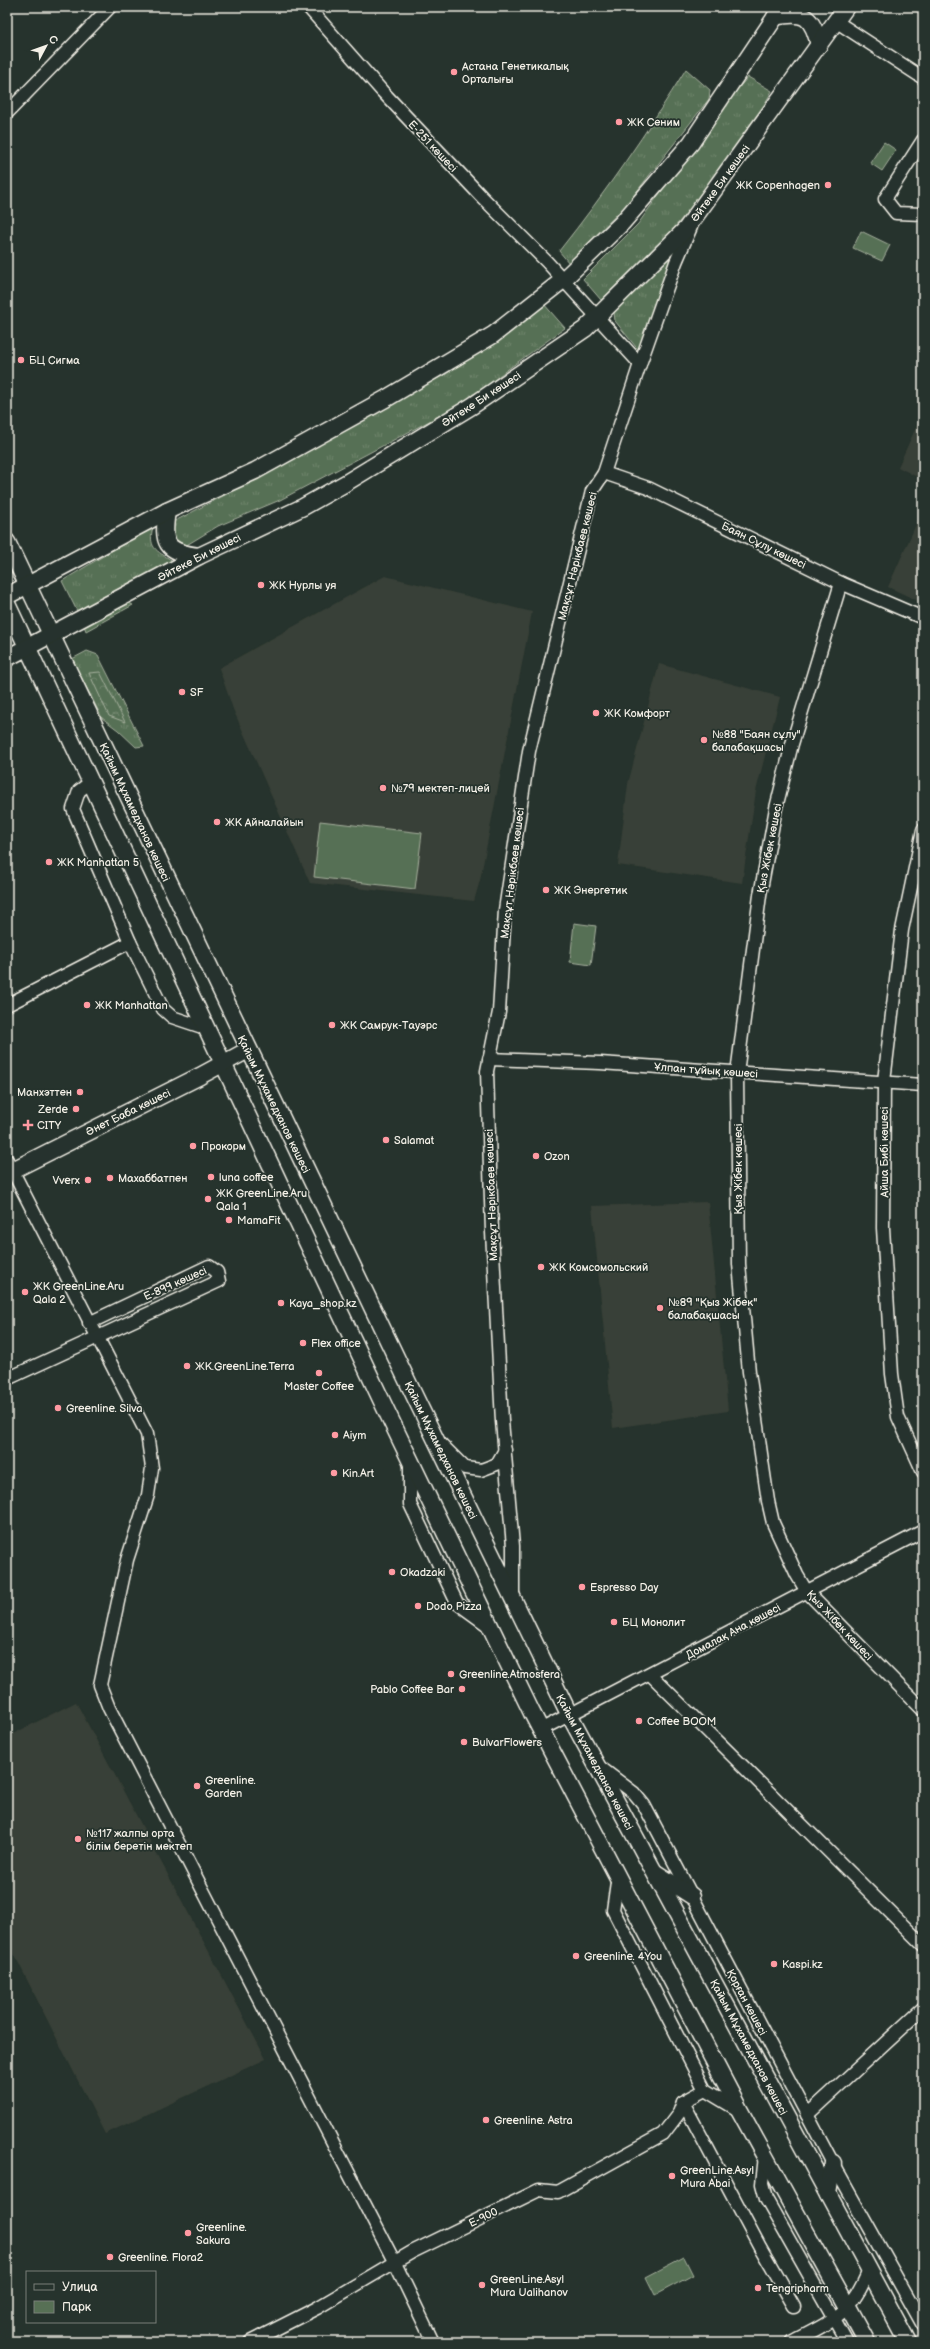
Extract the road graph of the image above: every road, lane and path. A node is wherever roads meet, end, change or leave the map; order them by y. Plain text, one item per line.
1 (110, 7) edge
2 (308, 7) edge
3 (846, 7) edge
4 (779, 12) edge
5 (837, 22) junction
6 (819, 45) junction
7 (923, 78) edge
8 (7, 113) edge
9 (923, 140) edge
10 (923, 214) edge
11 (694, 220) junction
12 (563, 280) junction
13 (597, 317) junction
14 (640, 364) junction
15 (604, 473) junction
16 (167, 511) junction
17 (7, 542) edge
18 (199, 556) junction
19 (840, 583) junction
20 (28, 585) junction
21 (7, 596) edge
22 (7, 604) edge
23 (923, 618) edge
24 (51, 635) junction
25 (28, 647) junction
26 (7, 658) edge
27 (92, 781) junction
28 (923, 830) edge
29 (130, 942) junction
30 (7, 1005) edge
31 (208, 1029) junction
32 (248, 1050) junction
33 (489, 1059) junction
34 (223, 1062) junction
35 (737, 1073) junction
36 (884, 1081) junction
37 (923, 1085) edge
38 (9, 1168) edge
39 (89, 1323) junction
40 (98, 1336) junction
41 (7, 1379) edge
42 (434, 1437) junction
43 (505, 1450) junction
44 (923, 1472) edge
45 (923, 1531) edge
46 (807, 1592) junction
47 (513, 1599) junction
48 (650, 1674) junction
49 (923, 1710) edge
50 (570, 1716) junction
51 (542, 1730) junction
52 (596, 1765) junction
53 (654, 1871) junction
54 (618, 1874) junction
55 (692, 1896) junction
56 (923, 1946) edge
57 (923, 2008) edge
58 (705, 2090) junction
59 (683, 2102) junction
60 (740, 2111) junction
61 (807, 2114) junction
62 (765, 2156) junction
63 (833, 2163) junction
64 (828, 2194) junction
65 (395, 2262) junction
66 (869, 2270) junction
67 (794, 2306) dead end
68 (848, 2308) junction
69 (834, 2320) junction
70 (923, 2325) edge
71 (250, 2342) edge
72 (433, 2342) edge
73 (792, 2342) edge
74 (847, 2342) edge
75 (867, 2342) edge
76 (908, 2342) edge

1 - 8 street
2 - 12 street, Е-251 көшесі
3 - 5 main road, Әйтеке Би көшесі
4 - 6 main road
4 - 12 main road
5 - 6 main road, Әйтеке Би көшесі
5 - 7 street
6 - 11 main road, Әйтеке Би көшесі
9 - 10 street
11 - 13 main road, Әйтеке Би көшесі
11 - 14 street, Мақсұт Нәрікбаев көшесі
12 - 13 street, Е-251 көшесі
12 - 16 main road
13 - 14 street, Е-251 көшесі
13 - 18 main road, Әйтеке Би көшесі
14 - 15 street, Мақсұт Нәрікбаев көшесі
15 - 19 street, Баян Сұлу көшесі
15 - 33 street, Мақсұт Нәрікбаев көшесі
16 - 18 main road
16 - 20 main road
17 - 20 main road, Қайым Мұхамедханов көшесі
18 - 24 main road, Әйтеке Би көшесі
19 - 23 street, Баян Сұлу көшесі
19 - 35 street, Қыз Жібек көшесі
20 - 21 main road
20 - 24 main road, Қайым Мұхамедханов көшесі
22 - 25 main road
24 - 25 main road, Әйтеке Би көшесі
24 - 32 main road, Қайым Мұхамедханов көшесі
25 - 26 main road, Әйтеке Би көшесі
25 - 27 main road
27 - 29 street
27 - 31 main road
28 - 36 street, Айша Бибі көшесі
29 - 30 street
29 - 31 street
31 - 34 main road
32 - 34 main road, Әнет Баба көшесі
32 - 42 main road, Қайым Мұхамедханов көшесі
33 - 35 street, Ұлпан тұйық көшесі
33 - 43 street, Мақсұт Нәрікбаев көшесі
34 - 38 main road, Әнет Баба көшесі
34 - 51 main road
35 - 36 street, Ұлпан тұйық көшесі
35 - 46 street, Қыз Жібек көшесі
36 - 37 street, Ұлпан тұйық көшесі
36 - 44 street, Айша Бибі көшесі
38 - 39 street
39 - 40 street
39 - 40 street, Е-899 көшесі
40 - 41 street, Е-899 көшесі
40 - 65 street
42 - 43 street
42 - 47 main road, Қайым Мұхамедханов көшесі
43 - 47 street, Мақсұт Нәрікбаев көшесі
45 - 46 street, Домалақ Ана көшесі
46 - 48 street, Домалақ Ана көшесі
46 - 49 street, Қыз Жібек көшесі
47 - 50 main road, Қайым Мұхамедханов көшесі
48 - 50 street, Домалақ Ана көшесі
48 - 56 street
50 - 51 street, Домалақ Ана көшесі
50 - 52 main road, Қайым Мұхамедханов көшесі
51 - 54 main road
52 - 53 main road, Қайым Мұхамедханов көшесі
52 - 55 street, Қорған көшесі
53 - 55 main road
53 - 64 main road, Қайым Мұхамедханов көшесі
54 - 58 street
54 - 60 main road
55 - 61 street, Қорған көшесі
57 - 61 street
58 - 59 street
58 - 60 street
59 - 65 street, E-900
59 - 67 street
60 - 62 main road
61 - 63 street, Қорған көшесі
62 - 68 main road
62 - 69 street
63 - 64 main road
63 - 70 street, Қорған көшесі
64 - 66 main road, Қайым Мұхамедханов көшесі
65 - 71 street, E-900
65 - 72 street
66 - 68 street
66 - 76 main road, Қайым Мұхамедханов көшесі
68 - 69 street
68 - 75 main road
69 - 73 street
69 - 74 street

